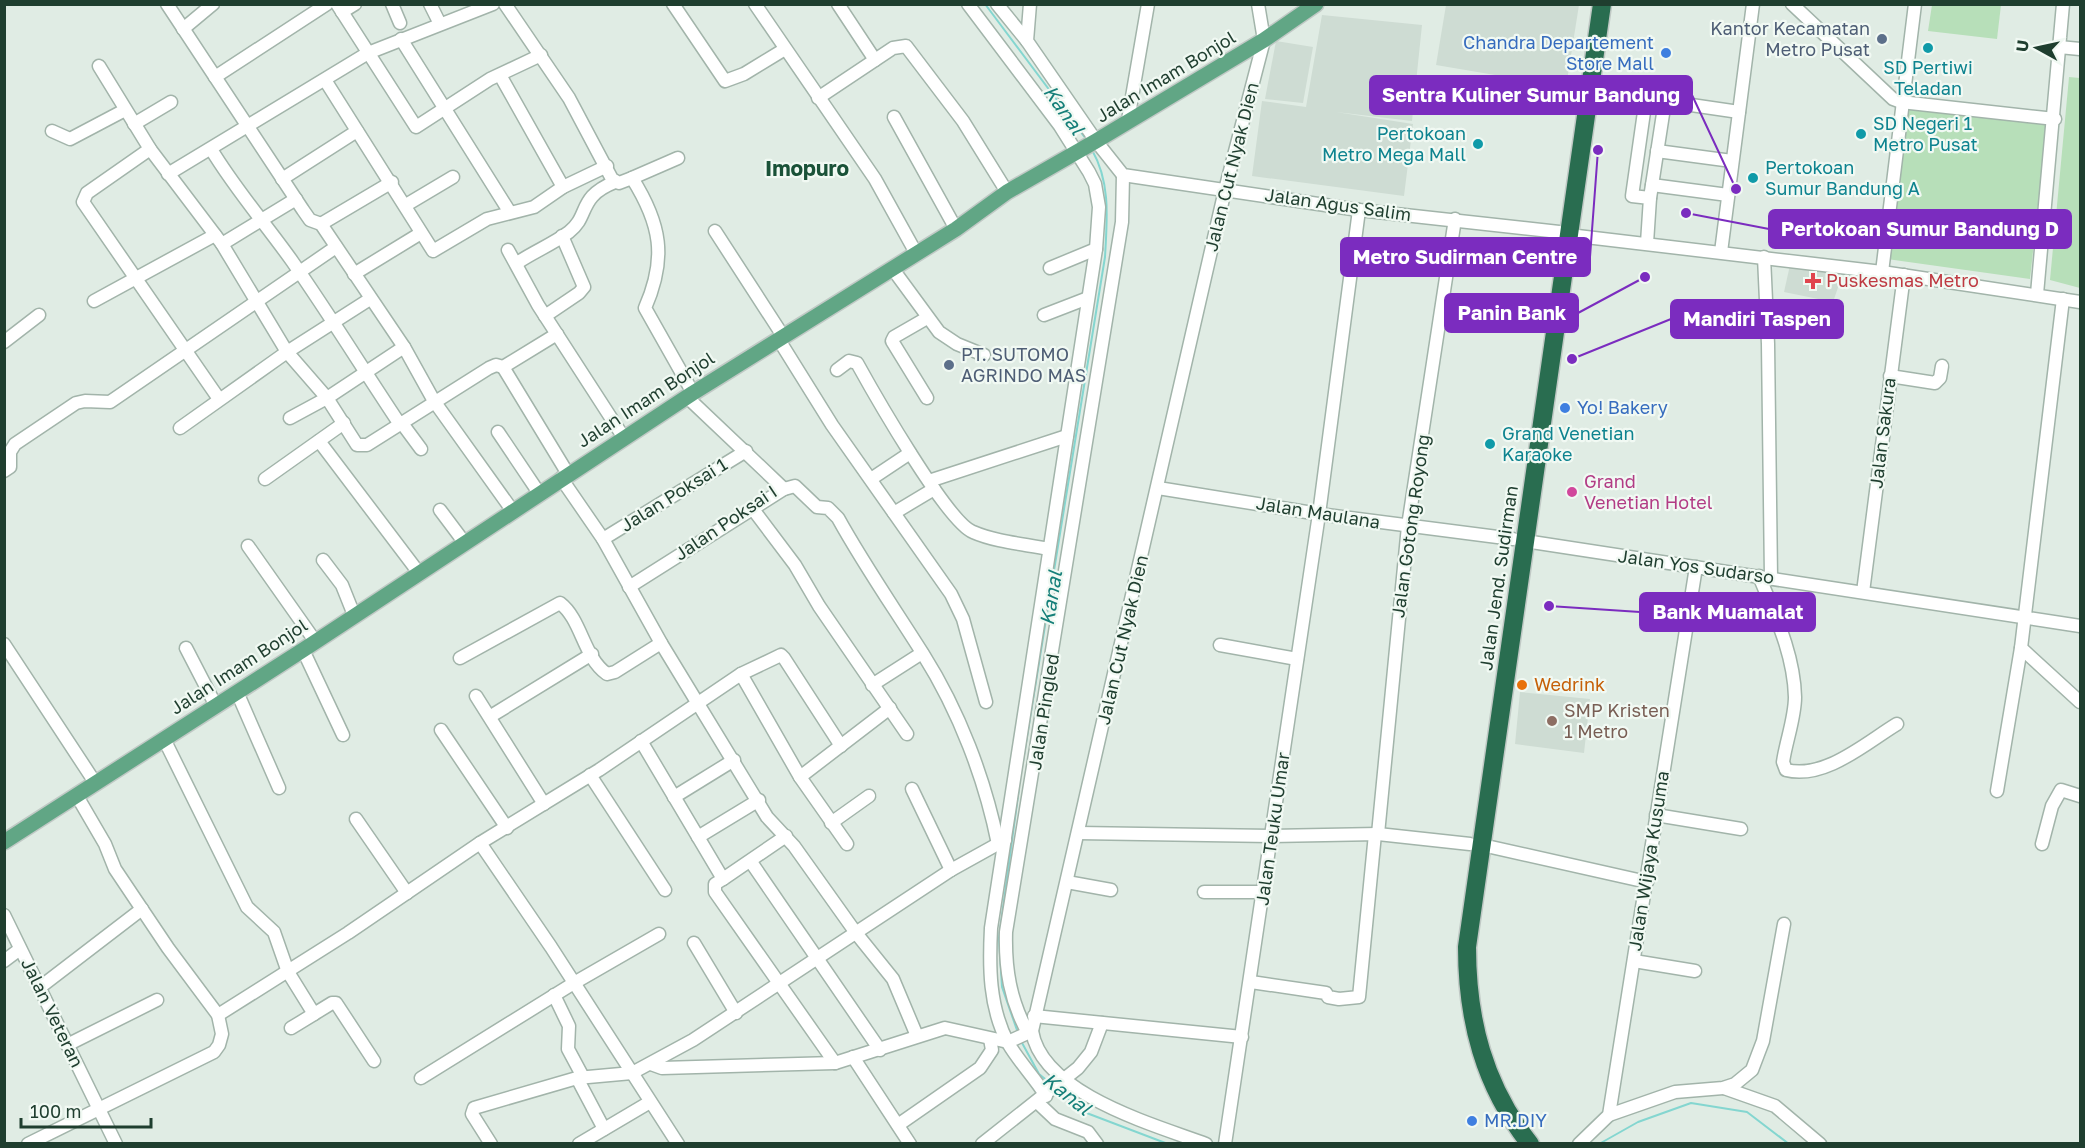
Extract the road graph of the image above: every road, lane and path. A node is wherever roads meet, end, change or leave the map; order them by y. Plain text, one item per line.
1 (167, 4) edge
2 (213, 4) edge
3 (327, 4) edge
4 (355, 4) edge
5 (392, 4) edge
6 (430, 4) edge
7 (492, 4) edge
8 (505, 4) edge
9 (673, 4) edge
10 (755, 4) edge
11 (837, 4) edge
12 (968, 4) edge
13 (997, 4) edge
14 (1030, 4) edge
15 (1148, 4) edge
16 (1258, 4) edge
17 (1316, 4) edge
18 (1590, 4) edge
19 (1602, 4) edge
20 (1753, 4) edge
21 (1792, 4) edge
22 (1915, 4) edge
23 (2063, 4) edge
24 (340, 8) edge
25 (400, 23) dead end
26 (440, 24) junction
27 (183, 29) junction
28 (401, 39) junction
29 (1264, 40) junction
30 (1027, 41) junction
31 (2060, 47) junction
32 (785, 49) junction
33 (2080, 49) edge
34 (368, 53) junction
35 (541, 55) junction
36 (875, 60) junction
37 (99, 66) dead end
38 (500, 75) junction
39 (215, 77) junction
40 (325, 80) junction
41 (1589, 90) junction
42 (818, 98) junction
43 (1646, 98) junction
44 (1665, 101) junction
45 (171, 102) dead end
46 (1901, 108) junction
47 (443, 109) junction
48 (125, 110) junction
49 (1739, 112) junction
50 (894, 117) dead end
51 (2055, 118) junction
52 (1128, 120) junction
53 (134, 124) junction
54 (248, 126) junction
55 (52, 131) dead end
56 (357, 131) junction
57 (1096, 141) junction
58 (150, 149) junction
59 (211, 149) junction
60 (1658, 151) junction
61 (1078, 152) junction
62 (678, 158) dead end
63 (1732, 161) junction
64 (606, 166) junction
65 (168, 174) junction
66 (1123, 174) junction
67 (453, 177) dead end
68 (632, 178) junction
69 (282, 179) junction
70 (392, 182) junction
71 (615, 182) junction
72 (563, 187) junction
73 (1225, 190) junction
74 (1007, 192) junction
75 (1651, 192) junction
76 (1728, 195) junction
77 (296, 199) junction
78 (406, 205) junction
79 (1359, 210) junction
80 (509, 211) junction
81 (263, 219) junction
82 (1455, 219) junction
83 (321, 224) junction
84 (956, 229) junction
85 (715, 231) dead end
86 (421, 233) junction
87 (1564, 233) junction
88 (562, 236) junction
89 (219, 239) junction
90 (1647, 243) junction
91 (336, 247) junction
92 (1096, 249) junction
93 (508, 250) dead end
94 (1721, 252) junction
95 (916, 253) junction
96 (1764, 257) junction
97 (517, 263) junction
98 (892, 268) junction
99 (1050, 268) dead end
100 (299, 271) junction
101 (1882, 272) junction
102 (354, 274) junction
103 (1904, 275) junction
104 (136, 277) junction
105 (2037, 294) junction
106 (1088, 298) junction
107 (257, 299) junction
108 (370, 299) junction
109 (2063, 299) junction
110 (93, 301) dead end
111 (2080, 302) edge
112 (39, 315) dead end
113 (1044, 315) dead end
114 (545, 316) junction
115 (927, 318) junction
116 (332, 322) junction
117 (557, 334) junction
118 (781, 338) junction
119 (4, 342) edge
120 (404, 347) junction
121 (184, 349) junction
122 (287, 351) junction
123 (984, 355) dead end
124 (1942, 366) dead end
125 (503, 367) junction
126 (837, 370) dead end
127 (365, 372) junction
128 (1890, 376) junction
129 (690, 395) junction
130 (327, 398) junction
131 (927, 398) dead end
132 (219, 399) junction
133 (434, 401) junction
134 (290, 418) dead end
135 (400, 422) junction
136 (344, 423) junction
137 (180, 428) dead end
138 (498, 432) dead end
139 (1067, 436) junction
140 (624, 438) junction
141 (319, 441) junction
142 (422, 449) dead end
143 (746, 451) junction
144 (910, 453) junction
145 (4, 471) edge
146 (565, 476) junction
147 (265, 479) dead end
148 (871, 479) junction
149 (932, 485) junction
150 (1158, 488) junction
151 (784, 489) junction
152 (539, 493) junction
153 (752, 508) junction
154 (440, 510) dead end
155 (512, 510) junction
156 (894, 513) junction
157 (1319, 514) junction
158 (1408, 526) junction
159 (603, 539) junction
160 (1519, 540) junction
161 (464, 543) junction
162 (248, 546) dead end
163 (1049, 549) junction
164 (323, 560) dead end
165 (1696, 567) junction
166 (419, 573) junction
167 (1765, 577) junction
168 (628, 587) junction
169 (1863, 592) junction
170 (354, 615) junction
171 (2025, 618) junction
172 (2080, 626) edge
173 (4, 644) edge
174 (661, 644) junction
175 (1220, 645) dead end
176 (309, 646) junction
177 (186, 648) dead end
178 (2020, 648) junction
179 (922, 653) junction
180 (591, 654) junction
181 (460, 658) dead end
182 (1297, 659) junction
183 (741, 674) junction
184 (872, 685) junction
185 (237, 692) junction
186 (477, 696) dead end
187 (986, 702) dead end
188 (2080, 702) edge
189 (698, 704) junction
190 (216, 706) junction
191 (890, 708) junction
192 (491, 716) junction
193 (1897, 724) dead end
194 (441, 730) dead end
195 (907, 734) dead end
196 (343, 735) dead end
197 (164, 739) junction
198 (641, 741) junction
199 (841, 746) junction
200 (734, 760) junction
201 (591, 775) junction
202 (800, 777) junction
203 (96, 784) junction
204 (279, 788) dead end
205 (912, 789) dead end
206 (1997, 790) dead end
207 (77, 796) junction
208 (869, 796) dead end
209 (2080, 796) edge
210 (674, 797) junction
211 (759, 800) junction
212 (544, 804) junction
213 (1656, 815) junction
214 (356, 819) dead end
215 (831, 823) junction
216 (507, 828) junction
217 (1741, 829) dead end
218 (1078, 833) junction
219 (1377, 834) junction
220 (786, 836) junction
221 (1271, 836) junction
222 (698, 837) junction
223 (4, 842) edge
224 (1002, 842) junction
225 (480, 843) junction
226 (847, 844) dead end
227 (1476, 844) junction
228 (2043, 844) dead end
229 (751, 862) junction
230 (951, 870) junction
231 (723, 879) junction
232 (1067, 882) junction
233 (1647, 882) junction
234 (665, 890) dead end
235 (1111, 890) dead end
236 (1204, 892) dead end
237 (1264, 892) junction
238 (407, 893) junction
239 (142, 909) junction
240 (4, 915) edge
241 (1784, 924) dead end
242 (856, 933) junction
243 (660, 934) dead end
244 (694, 943) dead end
245 (20, 949) junction
246 (819, 959) junction
247 (4, 961) edge
248 (1634, 962) junction
249 (1695, 971) dead end
250 (288, 972) junction
251 (1251, 982) junction
252 (574, 983) junction
253 (779, 983) junction
254 (39, 988) junction
255 (554, 995) junction
256 (157, 1000) dead end
257 (736, 1013) junction
258 (314, 1014) junction
259 (218, 1015) junction
260 (1034, 1016) junction
261 (1102, 1023) junction
262 (291, 1028) dead end
263 (1028, 1033) junction
264 (917, 1036) junction
265 (1242, 1037) junction
266 (990, 1039) junction
267 (1010, 1042) junction
268 (67, 1045) junction
269 (880, 1050) junction
270 (853, 1057) junction
271 (374, 1061) dead end
272 (835, 1063) junction
273 (651, 1064) junction
274 (632, 1073) junction
275 (421, 1078) dead end
276 (580, 1078) junction
277 (1723, 1088) junction
278 (1053, 1090) junction
279 (650, 1102) junction
280 (98, 1108) junction
281 (1609, 1115) junction
282 (897, 1125) junction
283 (603, 1129) junction
284 (28, 1143) edge
285 (116, 1143) edge
286 (490, 1143) edge
287 (579, 1143) edge
288 (678, 1143) edge
289 (910, 1143) edge
290 (982, 1143) edge
291 (1097, 1143) edge
292 (1206, 1143) edge
293 (1225, 1143) edge
294 (1517, 1143) edge
295 (1530, 1143) edge
296 (1579, 1143) edge
297 (1820, 1143) edge

1 - 27 street
2 - 27 street
3 - 39 street
4 - 24 street
5 - 25 street
6 - 26 street
7 - 26 street
8 - 35 street
9 - 32 street
10 - 32 street
11 - 36 street
12 - 61 street
13 - 30 street
14 - 30 street
15 - 52 street
16 - 29 street
17 - 29 main road, Jalan Imam Bonjol
18 - 87 highway, Jalan Jend. Sudirman
19 - 41 highway, Jalan Jend. Sudirman
20 - 49 street
21 - 46 street
22 - 46 street
23 - 31 street
24 - 34 street
26 - 28 street
27 - 39 street
28 - 34 street
28 - 47 street
29 - 52 main road, Jalan Imam Bonjol
29 - 73 street, Jalan Cut Nyak Dien
30 - 57 street
31 - 33 street
31 - 51 street
32 - 42 street
34 - 40 street
34 - 47 street
35 - 38 street
35 - 64 street
36 - 42 street
36 - 74 street
37 - 48 street
38 - 47 street
38 - 72 street
39 - 54 street
40 - 54 street
40 - 56 street
41 - 43 street
41 - 87 highway, Jalan Jend. Sudirman
42 - 95 street
43 - 44 street
43 - 75 street
44 - 49 street
44 - 60 street
45 - 53 street
46 - 51 street
46 - 101 street
47 - 80 street
48 - 53 street
48 - 55 street
49 - 63 street
50 - 84 street
51 - 105 street
52 - 57 main road, Jalan Imam Bonjol
53 - 58 street
54 - 59 street
54 - 69 street
56 - 69 street
56 - 70 street
57 - 61 main road, Jalan Imam Bonjol
57 - 66 street
58 - 65 street
58 - 104 street
59 - 65 street
59 - 81 street
60 - 63 street
60 - 75 street
61 - 74 main road, Jalan Imam Bonjol
61 - 92 street
62 - 68 street
63 - 76 street
64 - 71 street
64 - 72 street
65 - 89 street
66 - 73 street, Jalan Agus Salim
66 - 263 street, Jalan Pingled
67 - 78 street
68 - 71 street
68 - 129 street, Jalan Poksai I
69 - 77 street
70 - 78 street
70 - 83 street
71 - 88 street
72 - 80 street
73 - 79 street, Jalan Agus Salim
73 - 150 street, Jalan Cut Nyak Dien
74 - 84 main road, Jalan Imam Bonjol
75 - 76 street
75 - 90 street
76 - 94 street
77 - 81 street
77 - 83 street
78 - 86 street
79 - 82 street, Jalan Agus Salim
79 - 157 street, Jalan Teuku Umar
80 - 86 street
81 - 89 street
81 - 100 street
82 - 87 street, Jalan Agus Salim
82 - 158 street, Jalan Gotong Royong
83 - 91 street
84 - 95 main road, Jalan Imam Bonjol
85 - 118 street
86 - 102 street
87 - 90 street, Jalan Agus Salim
87 - 160 highway, Jalan Jend. Sudirman
88 - 97 street
88 - 114 street
89 - 104 street
89 - 107 street
90 - 94 street, Jalan Agus Salim
91 - 100 street
91 - 102 street
92 - 99 street
92 - 106 street
93 - 97 street
94 - 96 street, Jalan Agus Salim
95 - 98 main road, Jalan Imam Bonjol
96 - 101 street, Jalan Agus Salim
96 - 167 street
97 - 114 street
98 - 115 street
98 - 118 main road, Jalan Imam Bonjol
100 - 107 street
100 - 116 street
101 - 103 street, Jalan Agus Salim
102 - 108 street
103 - 105 street, Jalan Agus Salim
103 - 128 street, Jalan Sakura
104 - 110 street
104 - 121 street
105 - 109 street, Jalan Agus Salim
106 - 113 street
106 - 139 street
107 - 121 street
107 - 122 street
108 - 116 street
108 - 120 street
109 - 111 street, Jalan Agus Salim
109 - 171 street
112 - 119 street
114 - 117 street
115 - 123 street
115 - 131 street
116 - 122 street
116 - 127 street
117 - 125 street
117 - 140 street
118 - 129 main road, Jalan Imam Bonjol
118 - 148 street
120 - 127 street
120 - 133 street
121 - 132 street
121 - 145 street
122 - 130 street
122 - 132 street
124 - 128 street
125 - 133 street
125 - 146 street
126 - 144 street
127 - 130 street
127 - 135 street
128 - 169 street, Jalan Sakura
129 - 140 main road, Jalan Imam Bonjol
129 - 143 street, Jalan Poksai I
130 - 134 street
130 - 136 street
132 - 137 street
133 - 135 street
133 - 155 street
135 - 136 street
135 - 142 street
136 - 141 street
138 - 152 street
139 - 149 street
139 - 163 street
140 - 146 main road, Jalan Imam Bonjol
141 - 147 street
141 - 166 street
143 - 151 street, Jalan Poksai I
143 - 159 street, Jalan Poksai 1
144 - 148 street
144 - 149 street
146 - 152 main road, Jalan Imam Bonjol
146 - 159 street
148 - 156 street
149 - 156 street
149 - 163 street
150 - 157 street, Jalan Maulana
150 - 218 street, Jalan Cut Nyak Dien
151 - 153 street, Jalan Poksai I
151 - 179 street
152 - 155 main road, Jalan Imam Bonjol
153 - 168 street, Jalan Poksai I
153 - 184 street
154 - 161 street
155 - 161 main road, Jalan Imam Bonjol
156 - 187 street
157 - 158 street, Jalan Maulana
157 - 182 street, Jalan Teuku Umar
158 - 160 street, Jalan Maulana
158 - 219 street, Jalan Gotong Royong
159 - 168 street
160 - 165 street, Jalan Yos Sudarso
160 - 227 highway, Jalan Jend. Sudirman
161 - 166 main road, Jalan Imam Bonjol
162 - 176 street
163 - 224 street
164 - 170 street
165 - 167 street, Jalan Yos Sudarso
165 - 213 street, Jalan Wijaya Kusuma
166 - 170 main road, Jalan Imam Bonjol
167 - 169 street, Jalan Yos Sudarso
167 - 193 street
168 - 174 street
169 - 171 street, Jalan Yos Sudarso
170 - 176 main road, Jalan Imam Bonjol
171 - 172 street, Jalan Yos Sudarso
171 - 178 street
173 - 203 street
174 - 180 street
174 - 189 street
175 - 182 street
176 - 185 main road, Jalan Imam Bonjol
176 - 196 street
177 - 190 street
178 - 188 street
178 - 206 street
179 - 184 street
179 - 224 street
180 - 181 street
180 - 192 street
182 - 221 street, Jalan Teuku Umar
183 - 189 street
183 - 199 street
183 - 202 street
184 - 191 street
185 - 190 main road, Jalan Imam Bonjol
185 - 204 street
186 - 192 street
189 - 198 street
189 - 200 street
190 - 197 main road, Jalan Imam Bonjol
191 - 195 street
191 - 199 street
192 - 212 street
194 - 216 street
197 - 203 main road, Jalan Imam Bonjol
197 - 250 street
198 - 201 street
198 - 210 street
199 - 202 street
200 - 210 street
200 - 211 street
201 - 212 street
201 - 234 street
202 - 215 street
203 - 207 main road, Jalan Imam Bonjol
205 - 230 street
207 - 223 main road, Jalan Imam Bonjol
207 - 239 street
208 - 215 street
209 - 228 street
210 - 222 street
211 - 220 street
211 - 222 street
212 - 216 street
213 - 217 street
213 - 233 street, Jalan Wijaya Kusuma
214 - 238 street
215 - 226 street
216 - 225 street
218 - 221 street
218 - 232 street, Jalan Cut Nyak Dien
219 - 221 street
219 - 227 street
219 - 251 street, Jalan Gotong Royong
220 - 229 street
220 - 242 street
221 - 237 street, Jalan Teuku Umar
222 - 231 street
224 - 230 street
224 - 267 street
225 - 238 street
225 - 252 street
227 - 233 street
227 - 294 highway, Jalan Jend. Sudirman
227 - 295 highway, Jalan Jend. Sudirman
229 - 231 street
229 - 246 street
230 - 242 street
231 - 253 street
232 - 235 street
232 - 260 street, Jalan Cut Nyak Dien
233 - 248 street, Jalan Wijaya Kusuma
236 - 237 street
237 - 251 street, Jalan Teuku Umar
238 - 250 street
239 - 254 street
239 - 259 street
240 - 245 street, Jalan Veteran
241 - 277 street
242 - 246 street
242 - 264 street
243 - 252 street
244 - 257 street
245 - 247 street
245 - 254 street, Jalan Veteran
246 - 253 street
246 - 269 street
248 - 249 street
248 - 281 street, Jalan Wijaya Kusuma
250 - 258 street
250 - 259 street
251 - 265 street, Jalan Teuku Umar
252 - 255 street
252 - 274 street
253 - 257 street
253 - 272 street
254 - 268 street, Jalan Veteran
255 - 275 street
255 - 276 street
256 - 268 street
257 - 273 street
258 - 262 street
258 - 271 street
259 - 280 street
260 - 261 street
260 - 263 street, Jalan Cut Nyak Dien
261 - 265 street
261 - 278 street
263 - 267 street
263 - 278 street
264 - 266 street
264 - 269 street
265 - 293 street, Jalan Teuku Umar
266 - 267 street
266 - 282 street
267 - 278 street
268 - 280 street, Jalan Veteran
269 - 270 street
270 - 272 street
270 - 282 street
272 - 273 street
273 - 274 street
274 - 276 street
274 - 279 street
276 - 283 street
276 - 286 street
277 - 281 street
277 - 297 street
278 - 290 street
278 - 291 street
278 - 292 street
279 - 283 street
279 - 288 street
280 - 284 street
280 - 285 street, Jalan Veteran
281 - 296 street
282 - 289 street
283 - 287 street

